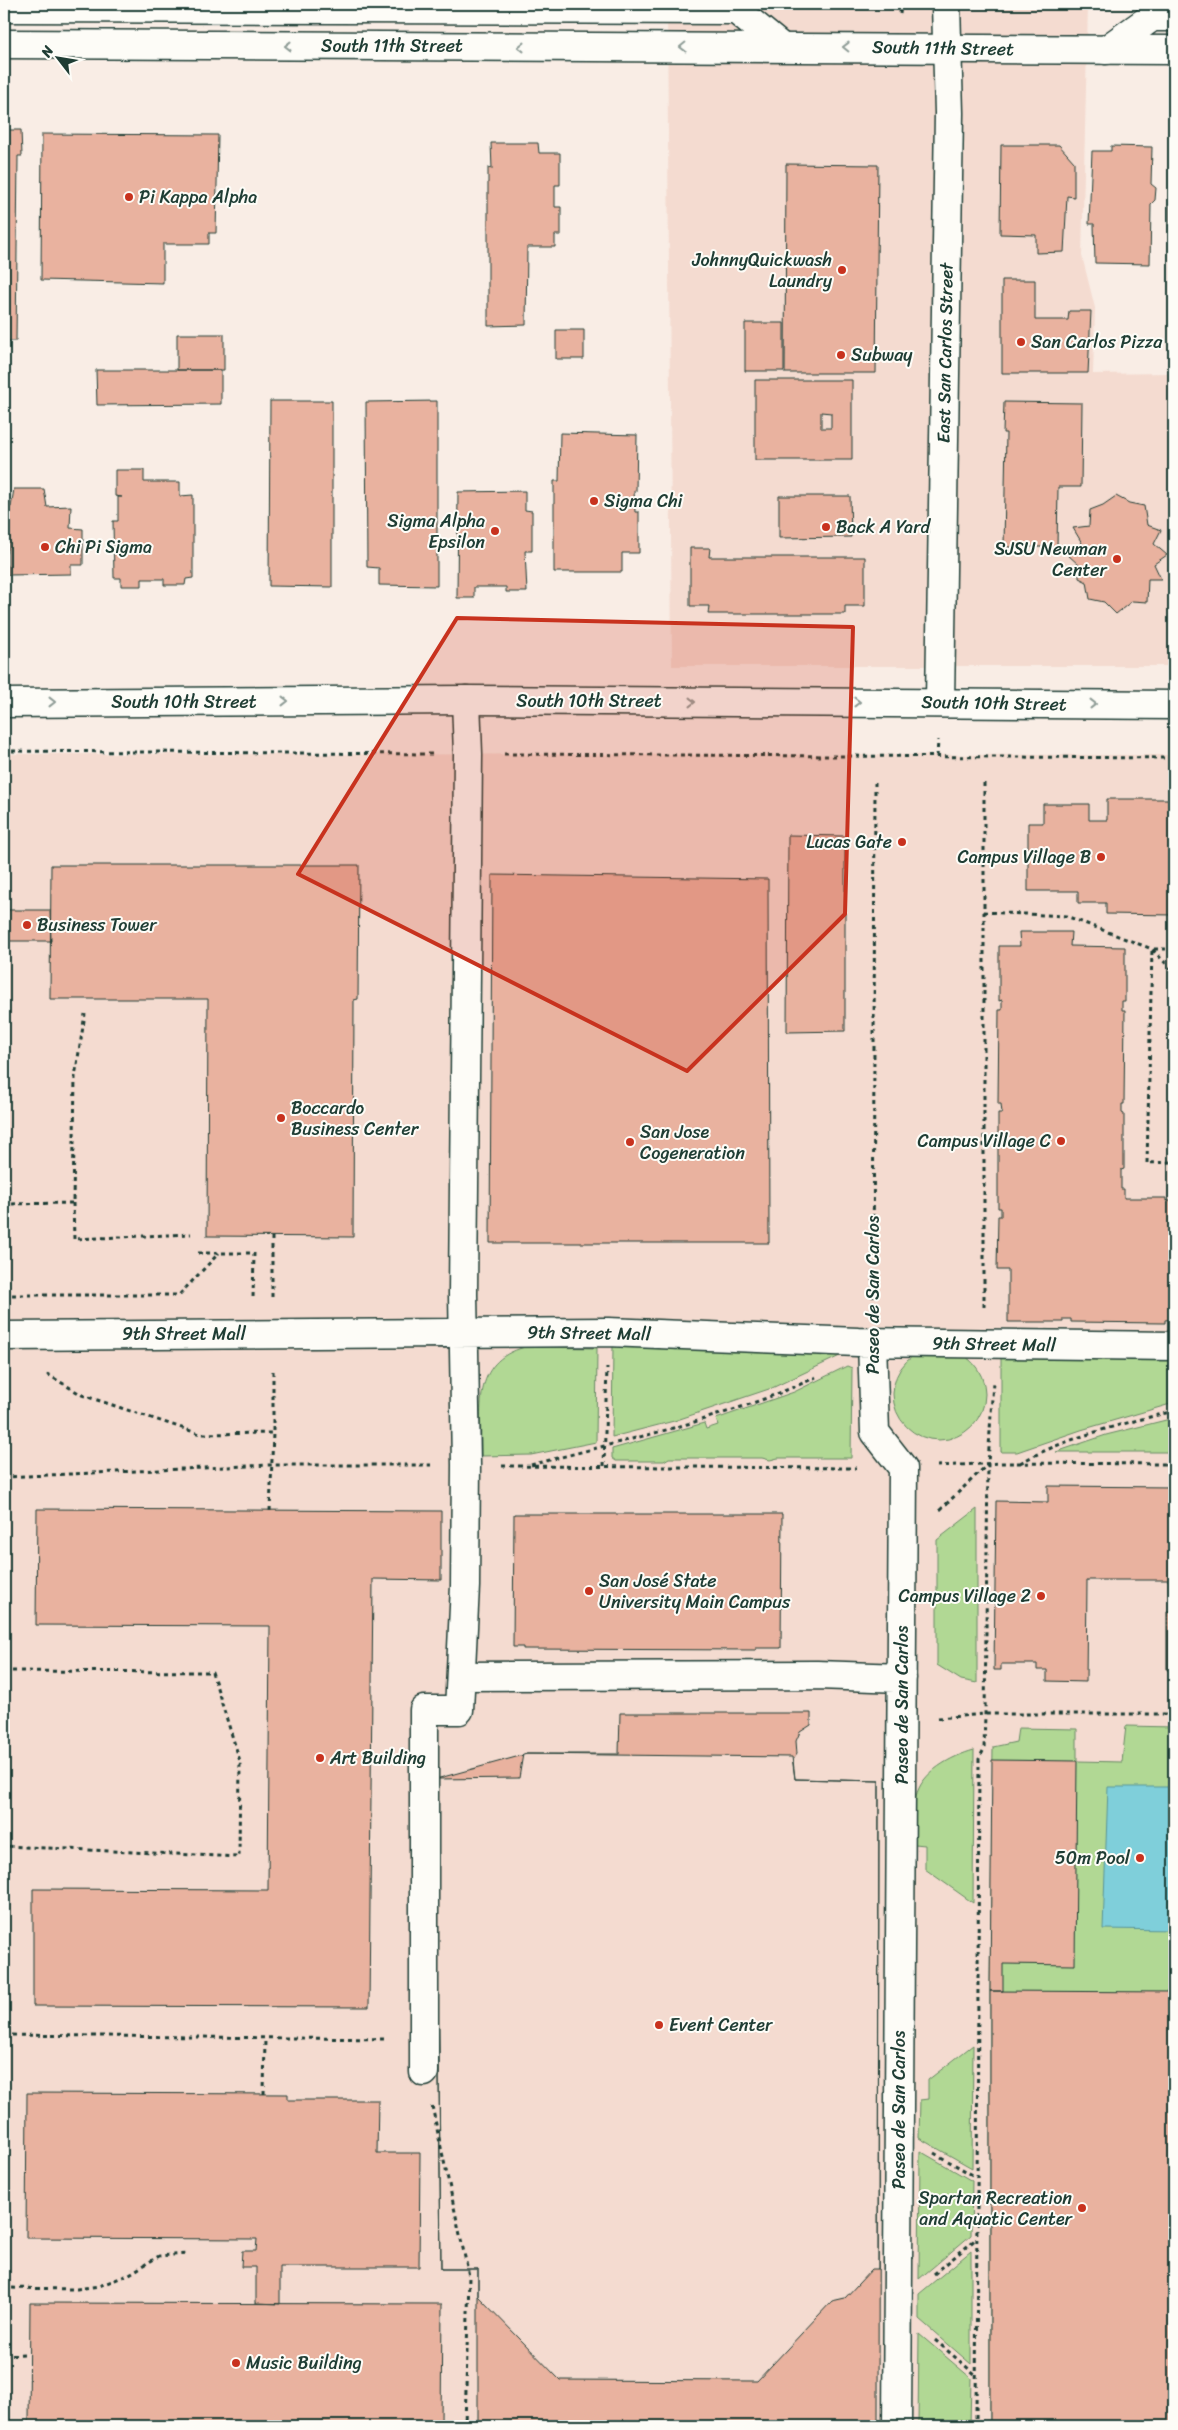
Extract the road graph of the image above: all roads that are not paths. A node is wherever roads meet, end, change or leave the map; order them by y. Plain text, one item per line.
1 (946, 4) edge
2 (85, 6) edge
3 (142, 6) edge
4 (4, 8) edge
5 (1174, 17) edge
6 (4, 44) edge
7 (780, 46) junction
8 (947, 48) junction
9 (1106, 50) junction
10 (1174, 50) edge
11 (466, 700) junction
12 (940, 702) junction
13 (4, 703) edge
14 (1174, 705) edge
15 (463, 1333) junction
16 (4, 1336) edge
17 (872, 1342) junction
18 (1174, 1346) edge
19 (462, 1676) junction
20 (902, 1678) junction
21 (424, 2072) road end
22 (897, 2426) edge

1 - 8 street, East San Carlos Street
2 - 3 street, South 11th Street
2 - 4 street, South 11th Street
3 - 7 street, South 11th Street
5 - 9 street
7 -> 6 street, South 11th Street
8 -> 7 street, South 11th Street
8 - 9 street, South 11th Street
8 - 12 street, East San Carlos Street
9 - 10 street, South 11th Street
11 -> 12 street, South 10th Street
13 -> 11 street, South 10th Street
11 - 15 street
12 -> 14 street, South 10th Street
15 - 16 street, 9th Street Mall
15 - 17 street, 9th Street Mall
15 - 19 street
17 - 18 street, 9th Street Mall
17 - 20 street, Paseo de San Carlos
19 - 20 street
19 - 21 street
20 - 22 street, Paseo de San Carlos

